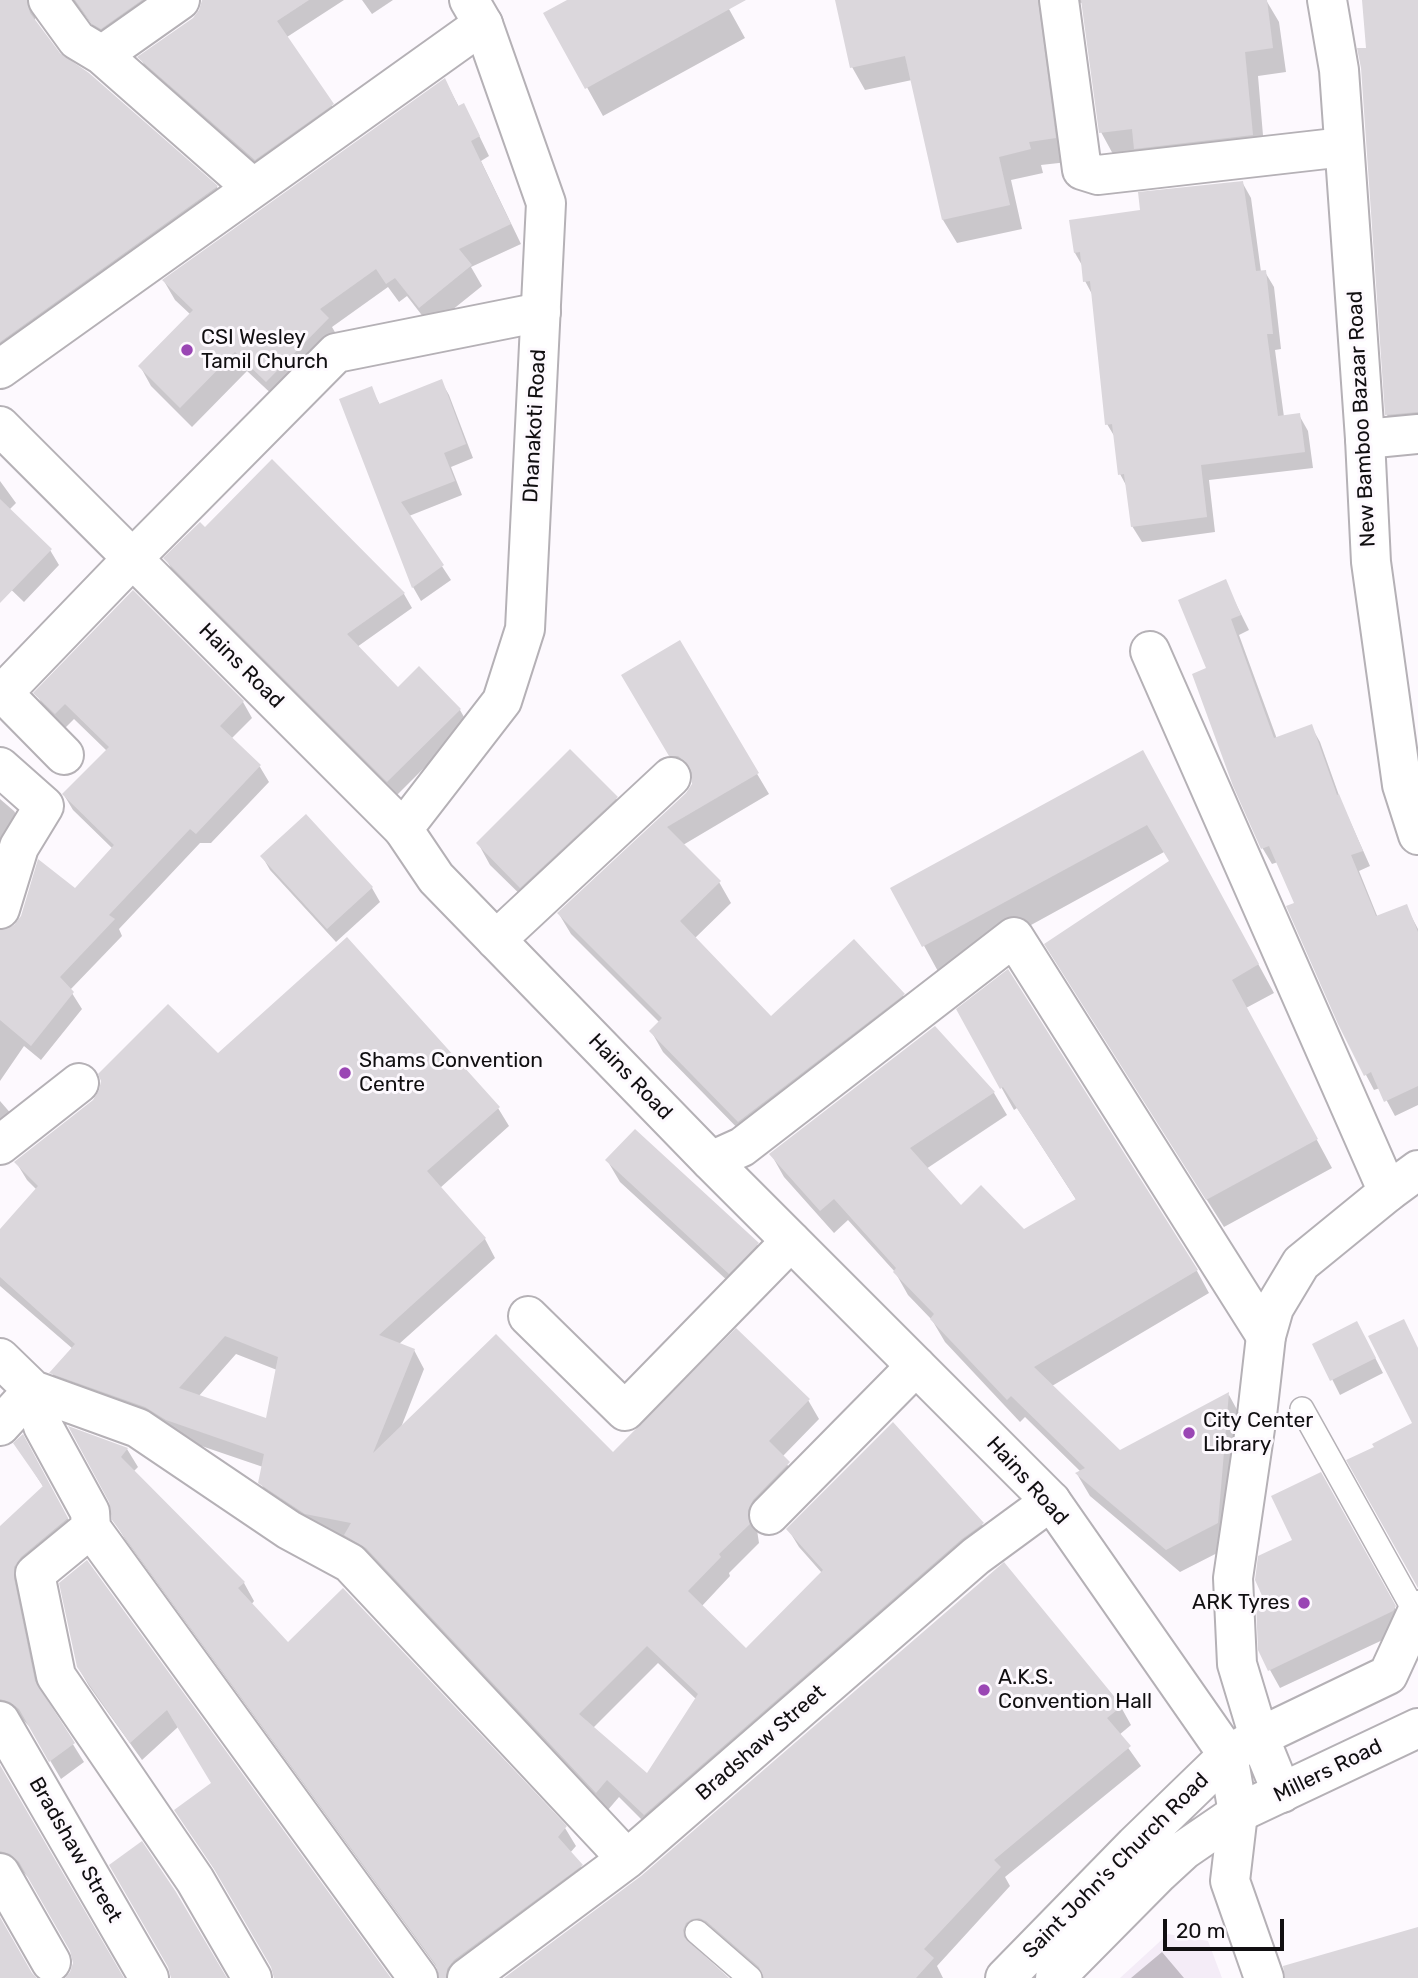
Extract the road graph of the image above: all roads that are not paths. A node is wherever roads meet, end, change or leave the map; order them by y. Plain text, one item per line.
1 (48, 0) edge
2 (180, 0) edge
3 (1059, 0) edge
4 (1327, 0) edge
5 (476, 12) edge
6 (102, 55) junction
7 (1344, 147) junction
8 (253, 188) junction
9 (541, 312) junction
10 (0, 369) edge
11 (0, 426) edge
12 (1418, 435) edge
13 (1365, 439) junction
14 (133, 558) junction
15 (1150, 651) dead end
16 (1, 693) edge
17 (64, 755) dead end
18 (0, 768) edge
19 (671, 777) dead end
20 (404, 829) junction
21 (1418, 835) edge
22 (0, 909) edge
23 (496, 940) junction
24 (79, 1083) dead end
25 (0, 1145) edge
26 (711, 1161) junction
27 (1403, 1181) edge
28 (791, 1241) junction
29 (528, 1316) dead end
30 (1266, 1336) junction
31 (0, 1359) edge
32 (916, 1366) junction
33 (33, 1390) junction
34 (1302, 1409) dead end
35 (0, 1426) edge
36 (1051, 1501) junction
37 (769, 1515) dead end
38 (91, 1528) junction
39 (1417, 1611) edge
40 (1403, 1669) edge
41 (0, 1721) edge
42 (1418, 1728) edge
43 (1257, 1739) junction
44 (1282, 1793) junction
45 (1238, 1813) junction
46 (627, 1860) junction
47 (0, 1873) edge
48 (698, 1931) dead end
49 (51, 1962) dead end
50 (149, 1978) edge
51 (252, 1978) edge
52 (418, 1978) edge
53 (467, 1978) edge
54 (750, 1978) edge
55 (1004, 1978) edge
56 (1055, 1978) edge
57 (1264, 1978) edge

1 - 6 street
2 - 6 street
3 - 7 street
4 - 7 street, New Bamboo Bazaar Road
5 - 8 street
5 - 9 street, Dhanakoti Road
6 - 8 street
7 - 13 street, New Bamboo Bazaar Road
8 - 10 street
9 - 14 street
9 - 20 street, Dhanakoti Road
11 - 14 street, Hains Road
12 - 13 street
13 - 21 street, New Bamboo Bazaar Road
14 - 16 street
14 - 20 street, Hains Road
15 - 27 street
16 - 17 street
18 - 22 street
19 - 23 street
20 - 23 street, Hains Road
23 - 26 street, Hains Road
24 - 25 street
26 - 28 street, Hains Road
26 - 30 street
27 - 30 street
28 - 29 street
28 - 32 street, Hains Road
30 - 43 street
31 - 33 street
32 - 36 street, Hains Road
32 - 37 street
33 - 35 street
33 - 38 street
33 - 46 street
34 - 39 lane
36 - 43 street, Hains Road
36 - 46 street, Bradshaw Street
38 - 51 street
38 - 52 street
39 - 40 street
40 - 43 street, Saint John's Church Road
41 - 50 street, Bradshaw Street
42 - 44 street, Millers Road
43 - 44 street
43 - 45 street
43 - 55 street, Saint John's Church Road
44 - 45 street, Millers Road
45 - 56 street, Saint John's Church Road
45 - 57 street
46 - 53 street, Bradshaw Street
47 - 49 street
48 - 54 lane

